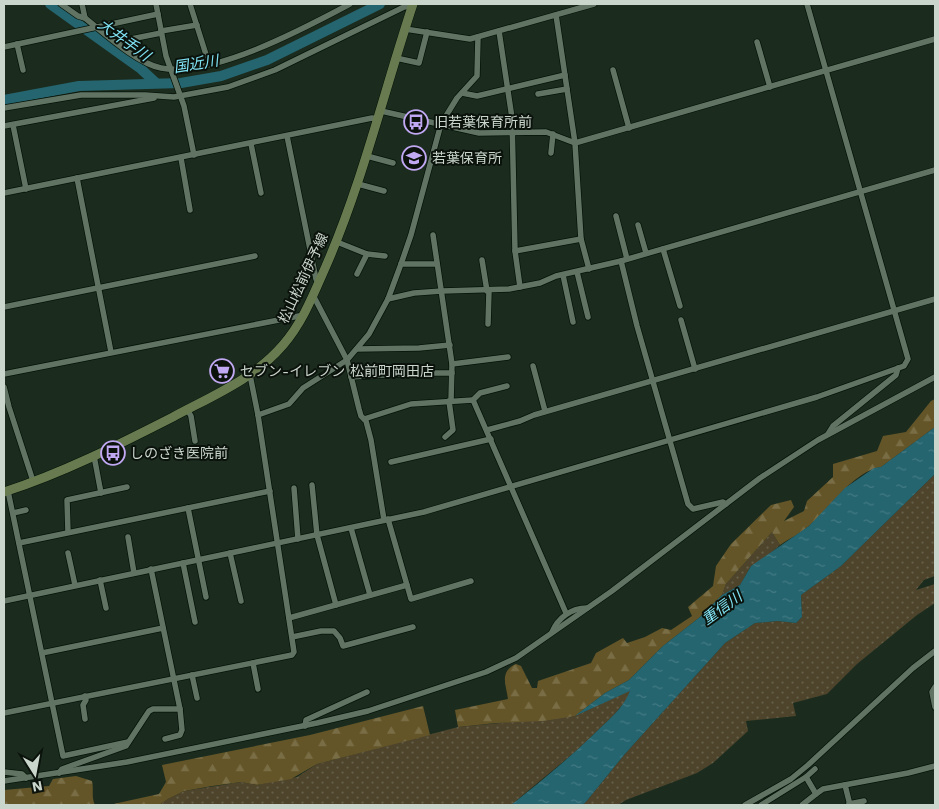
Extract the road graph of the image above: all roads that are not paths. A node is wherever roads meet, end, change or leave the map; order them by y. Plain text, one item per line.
1 (61, 4) edge
2 (82, 4) edge
3 (156, 4) edge
4 (190, 4) edge
5 (350, 4) edge
6 (594, 4) edge
7 (807, 4) edge
8 (413, 5) edge
9 (158, 14) junction
10 (556, 15) junction
11 (85, 18) junction
12 (197, 25) junction
13 (96, 28) junction
14 (405, 29) junction
15 (499, 31) junction
16 (161, 32) junction
17 (427, 32) junction
18 (478, 37) junction
19 (935, 39) edge
20 (116, 42) junction
21 (757, 42) dead end
22 (17, 44) junction
23 (4, 47) edge
24 (396, 58) junction
25 (209, 64) junction
26 (22, 70) dead end
27 (613, 70) dead end
28 (171, 71) junction
29 (826, 71) junction
30 (565, 75) junction
31 (770, 87) junction
32 (507, 89) junction
33 (567, 89) junction
34 (462, 93) junction
35 (538, 94) dead end
36 (180, 95) junction
37 (161, 96) junction
38 (4, 108) edge
39 (379, 115) junction
40 (441, 124) junction
41 (13, 125) junction
42 (4, 126) edge
43 (629, 128) junction
44 (512, 133) junction
45 (553, 134) junction
46 (287, 136) junction
47 (575, 143) junction
48 (251, 144) junction
49 (551, 153) dead end
50 (194, 155) junction
51 (367, 156) junction
52 (181, 158) junction
53 (393, 162) dead end
54 (935, 170) edge
55 (78, 178) junction
56 (358, 184) junction
57 (26, 188) junction
58 (384, 191) dead end
59 (861, 192) junction
60 (4, 193) edge
61 (261, 193) dead end
62 (190, 210) dead end
63 (616, 216) dead end
64 (638, 225) dead end
65 (433, 235) dead end
66 (582, 238) junction
67 (337, 242) junction
68 (663, 248) junction
69 (515, 251) junction
70 (646, 253) junction
71 (366, 254) junction
72 (255, 256) dead end
73 (384, 256) dead end
74 (482, 260) dead end
75 (624, 260) junction
76 (401, 264) junction
77 (437, 264) junction
78 (589, 269) junction
79 (578, 272) junction
80 (357, 274) dead end
81 (563, 274) junction
82 (319, 283) junction
83 (520, 287) junction
84 (98, 288) junction
85 (442, 291) junction
86 (488, 291) junction
87 (313, 295) junction
88 (388, 299) junction
89 (935, 299) edge
90 (680, 306) dead end
91 (4, 307) edge
92 (895, 311) junction
93 (304, 315) junction
94 (588, 317) dead end
95 (681, 320) dead end
96 (573, 322) dead end
97 (488, 324) dead end
98 (450, 345) junction
99 (357, 350) junction
100 (111, 352) junction
101 (508, 357) dead end
102 (347, 360) junction
103 (452, 364) junction
104 (533, 366) dead end
105 (898, 368) junction
106 (695, 369) junction
107 (452, 373) junction
108 (4, 374) edge
109 (250, 375) junction
110 (351, 376) junction
111 (935, 377) edge
112 (653, 381) junction
113 (507, 386) dead end
114 (4, 387) edge
115 (473, 400) junction
116 (450, 401) junction
117 (6, 407) edge
118 (188, 409) junction
119 (545, 412) junction
120 (258, 414) junction
121 (364, 419) junction
122 (487, 430) junction
123 (826, 436) junction
124 (445, 437) dead end
125 (491, 439) junction
126 (195, 441) dead end
127 (670, 441) junction
128 (94, 456) junction
129 (391, 462) dead end
130 (33, 481) junction
131 (312, 485) dead end
132 (127, 487) dead end
133 (512, 487) junction
134 (294, 488) dead end
135 (270, 491) junction
136 (6, 492) edge
137 (101, 493) junction
138 (726, 504) junction
139 (188, 508) junction
140 (26, 510) dead end
141 (13, 513) junction
142 (386, 520) junction
143 (351, 528) junction
144 (68, 532) junction
145 (317, 535) junction
146 (128, 537) dead end
147 (298, 539) junction
148 (19, 543) junction
149 (278, 543) junction
150 (68, 553) dead end
151 (230, 553) junction
152 (199, 559) junction
153 (183, 562) junction
154 (151, 569) junction
155 (134, 573) junction
156 (100, 580) junction
157 (472, 581) dead end
158 (75, 585) junction
159 (406, 585) junction
160 (30, 595) junction
161 (370, 596) junction
162 (206, 597) dead end
163 (4, 601) edge
164 (241, 601) dead end
165 (336, 605) junction
166 (106, 608) dead end
167 (587, 608) junction
168 (566, 613) junction
169 (289, 618) junction
170 (195, 622) dead end
171 (413, 627) dead end
172 (163, 628) junction
173 (551, 634) junction
174 (292, 637) junction
175 (935, 651) edge
176 (42, 653) junction
177 (252, 663) junction
178 (192, 675) junction
179 (174, 679) junction
180 (935, 687) edge
181 (258, 689) dead end
182 (367, 692) dead end
183 (86, 696) junction
184 (197, 698) dead end
185 (52, 703) junction
186 (935, 707) edge
187 (180, 709) junction
188 (4, 713) edge
189 (85, 719) dead end
190 (305, 726) junction
191 (165, 739) dead end
192 (128, 742) junction
193 (935, 766) edge
194 (815, 769) dead end
195 (4, 772) edge
196 (59, 773) junction
197 (806, 777) junction
198 (26, 778) junction
199 (4, 781) edge
200 (845, 786) junction
201 (816, 794) junction
202 (864, 801) dead end
203 (745, 805) edge
204 (760, 805) edge
205 (802, 805) edge
206 (850, 805) edge

1 - 11 street
2 - 11 street
3 - 9 street
4 - 12 street
5 - 25 street
6 - 10 street
7 - 29 street
8 - 14 main road, 松山松前伊予線
8 - 36 street
9 - 13 street
9 - 16 street
10 - 15 street
10 - 30 street
11 - 13 street
12 - 16 street
12 - 25 street
13 - 20 street
13 - 22 street
14 - 17 street
14 - 24 main road, 松山松前伊予線
15 - 18 street
15 - 32 street
16 - 20 street
16 - 28 street
17 - 18 street
17 - 24 street
18 - 34 street
19 - 29 street
20 - 28 street
21 - 31 street
22 - 23 street
22 - 26 street
24 - 39 main road, 松山松前伊予線
25 - 28 street
27 - 43 street
28 - 36 street
29 - 31 street
29 - 59 street
30 - 32 street
30 - 33 street
31 - 43 street
32 - 34 street
32 - 44 street
33 - 35 street
33 - 47 street
34 - 40 street
36 - 37 street
36 - 50 street
37 - 38 street
37 - 41 street
39 - 40 street
39 - 46 street
39 - 51 main road, 松山松前伊予線
40 - 44 street
40 - 76 street
41 - 42 street
41 - 57 street
43 - 47 street
44 - 45 street
44 - 69 street
45 - 47 street
45 - 49 street
46 - 48 street
46 - 82 street
47 - 66 street
48 - 50 street
48 - 61 street
50 - 52 street
51 - 53 street
51 - 56 main road, 松山松前伊予線
52 - 55 street
52 - 62 street
54 - 59 street
55 - 57 street
55 - 84 street
56 - 58 street
56 - 67 main road, 松山松前伊予線
57 - 60 street
59 - 68 street
59 - 92 street
63 - 75 street
64 - 70 street
65 - 77 street
66 - 69 street
66 - 78 street
67 - 71 street
67 - 82 main road, 松山松前伊予線
68 - 70 street
68 - 90 street
69 - 83 street
70 - 75 street
71 - 73 street
71 - 80 street
72 - 84 street
74 - 86 street
75 - 78 street
75 - 112 street
76 - 77 street
76 - 88 street
77 - 85 street
78 - 79 street
79 - 81 street
79 - 94 street
81 - 83 street
81 - 96 street
82 - 87 main road, 松山松前伊予線
83 - 86 street
84 - 91 street
84 - 100 street
85 - 86 street
85 - 88 street
85 - 98 street
86 - 97 street
87 - 93 main road, 松山松前伊予線
87 - 102 street
88 - 99 street
89 - 92 street
92 - 105 street
92 - 106 street
93 - 100 street
93 - 109 main road, 松山松前伊予線
95 - 106 street
98 - 99 street
98 - 103 street
99 - 102 street
100 - 108 street
101 - 103 street
102 - 110 street
102 - 120 street
103 - 107 street
104 - 119 street
105 - 123 street
105 - 127 street
106 - 112 street
107 - 110 street
107 - 116 street
109 - 118 main road, 松山松前伊予線
109 - 120 street
110 - 121 street
111 - 123 street
112 - 119 street
112 - 127 street
113 - 115 street
114 - 117 street
115 - 116 street
115 - 122 street
116 - 121 street
116 - 124 street
117 - 130 street
118 - 126 street
118 - 128 main road, 松山松前伊予線
119 - 122 street
120 - 135 street
121 - 142 street
122 - 125 street
123 - 138 street
125 - 129 street
125 - 133 street
127 - 133 street
127 - 138 street
128 - 130 main road, 松山松前伊予線
128 - 137 street
130 - 136 main road, 松山松前伊予線
131 - 145 street
132 - 137 street
133 - 142 street
133 - 168 street
134 - 147 street
135 - 139 street
135 - 149 street
136 - 141 street
137 - 144 street
138 - 167 street
139 - 144 street
139 - 152 street
140 - 141 street
141 - 148 street
142 - 143 street
142 - 159 street
143 - 145 street
143 - 161 street
144 - 148 street
145 - 147 street
145 - 165 street
146 - 155 street
147 - 149 street
148 - 160 street
149 - 151 street
149 - 169 street
150 - 158 street
151 - 152 street
151 - 164 street
152 - 153 street
152 - 162 street
153 - 154 street
153 - 170 street
154 - 155 street
154 - 172 street
155 - 156 street
156 - 158 street
156 - 166 street
157 - 159 street
158 - 160 street
159 - 161 street
160 - 163 street
160 - 176 street
161 - 165 street
165 - 169 street
167 - 168 street
167 - 173 street
168 - 173 street
169 - 174 street
171 - 174 street
172 - 176 street
172 - 179 street
173 - 190 street
174 - 177 street
175 - 203 street
176 - 185 street
177 - 178 street
177 - 181 street
178 - 179 street
178 - 184 street
179 - 183 street
179 - 187 street
180 - 186 street
182 - 190 street
183 - 185 street
183 - 189 street
185 - 188 street
185 - 192 street
187 - 191 street
187 - 192 street
190 - 196 street
192 - 196 street
193 - 200 street
194 - 197 street
195 - 198 street
196 - 198 street
197 - 201 street
197 - 204 street
198 - 199 street
200 - 201 street
200 - 206 street
201 - 205 street
202 - 206 street

